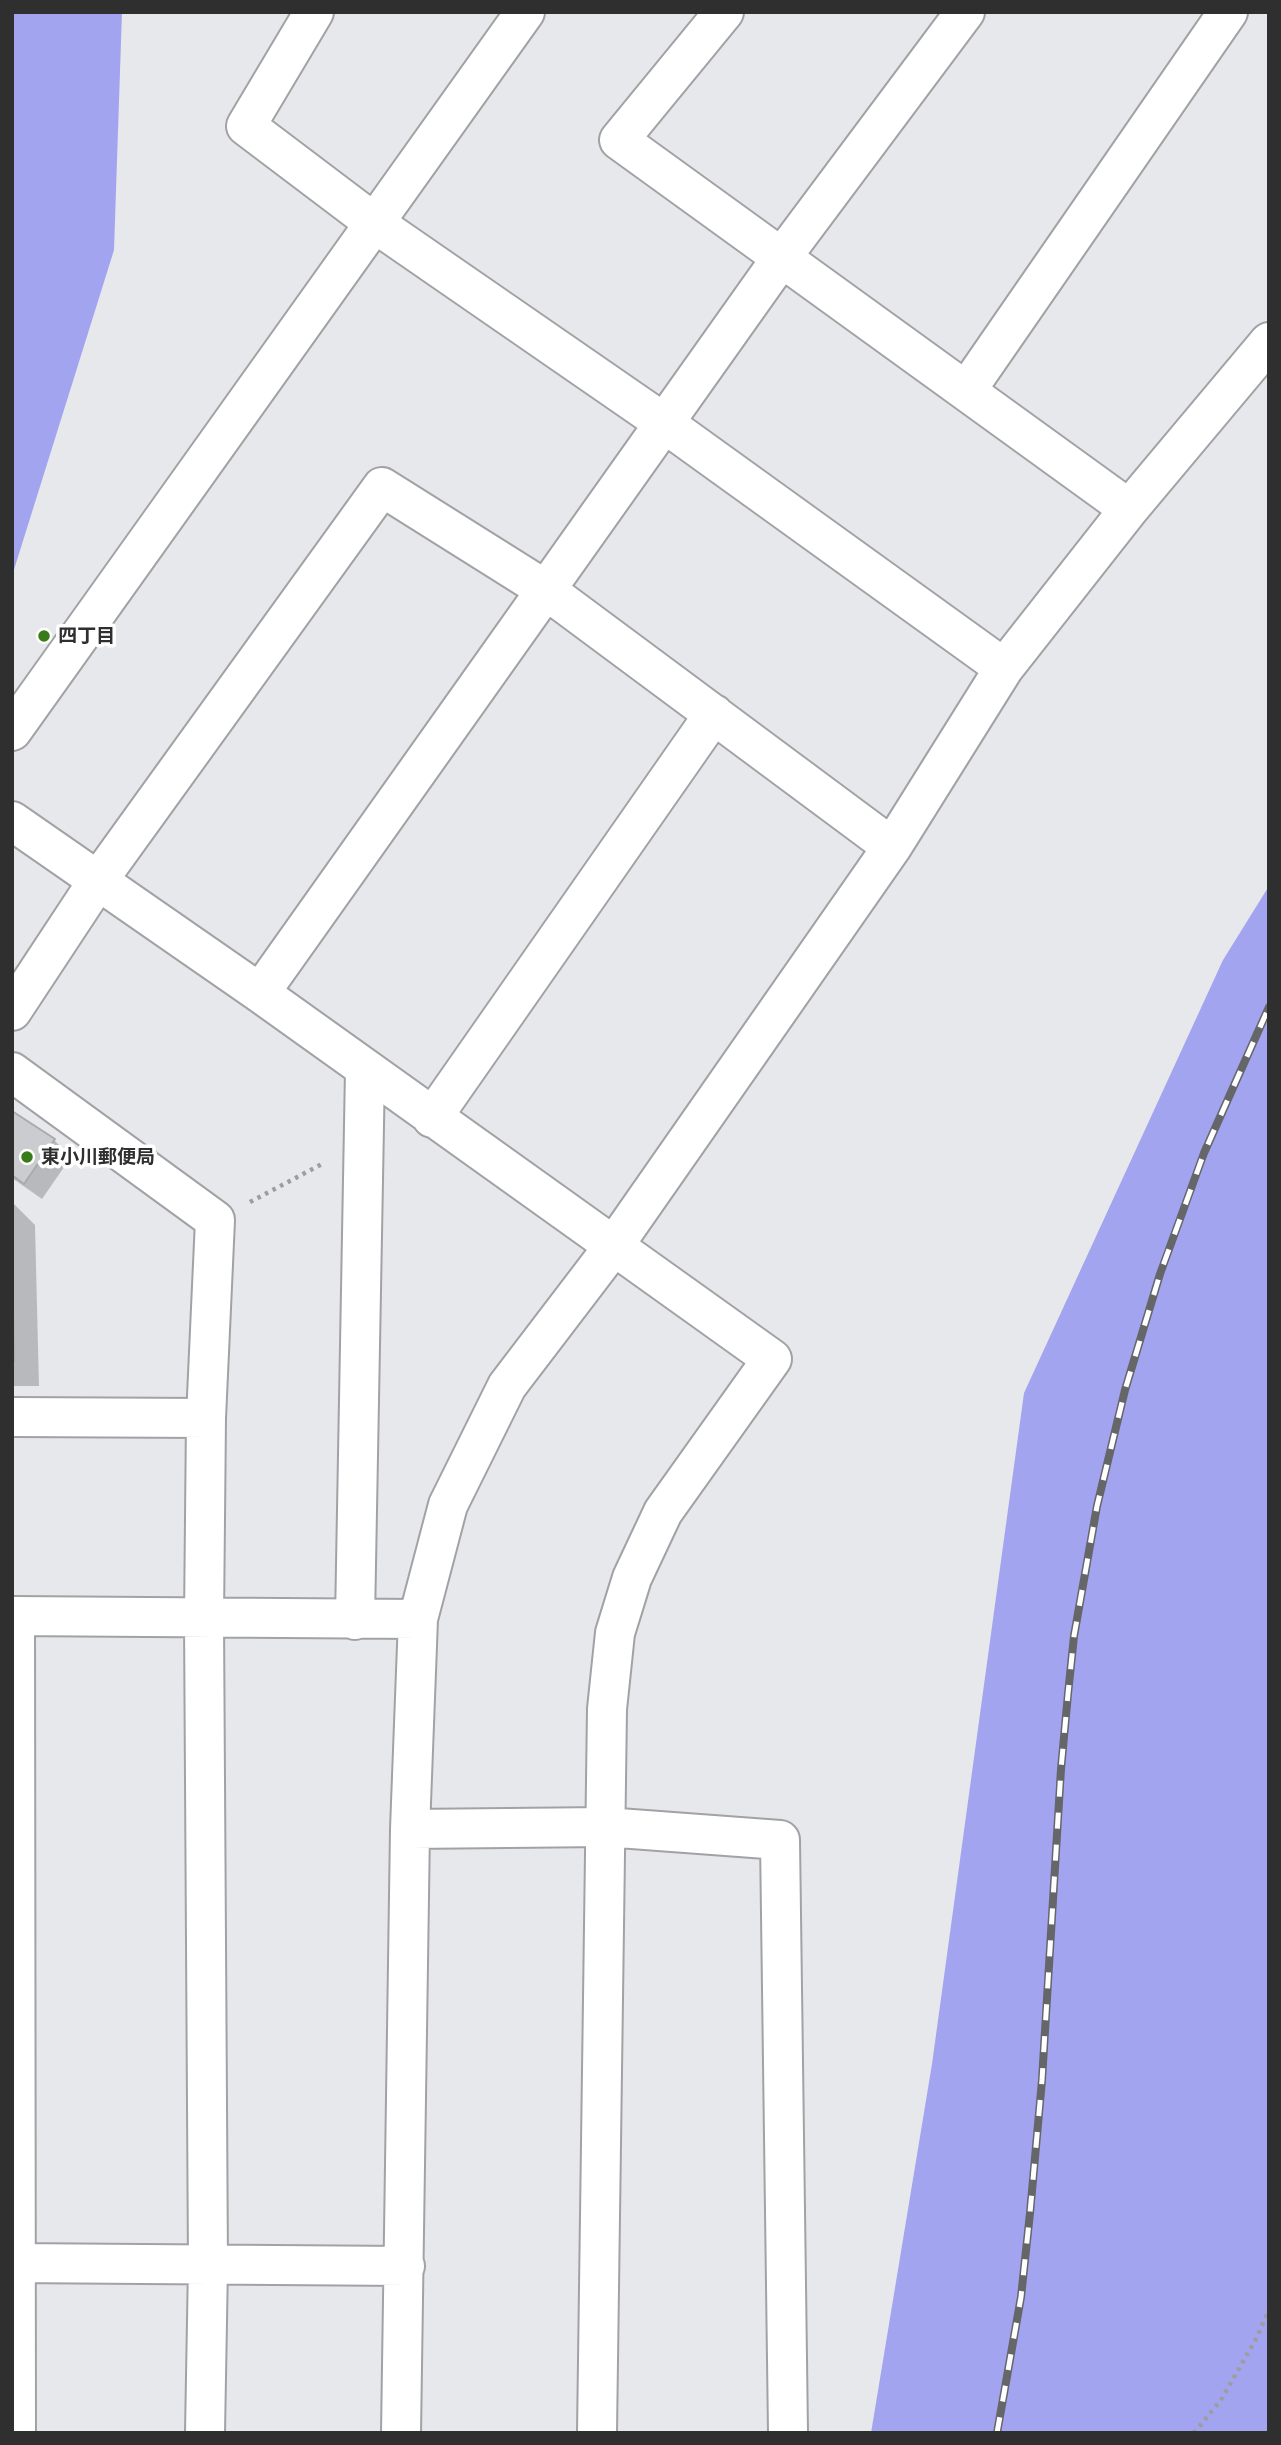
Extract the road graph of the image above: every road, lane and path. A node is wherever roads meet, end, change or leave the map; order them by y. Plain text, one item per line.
1 (314, 12) edge
2 (525, 12) edge
3 (724, 12) edge
4 (965, 12) edge
5 (1228, 12) edge
6 (373, 222) junction
7 (782, 257) junction
8 (1269, 342) edge
9 (966, 391) junction
10 (664, 423) junction
11 (1129, 509) junction
12 (546, 590) junction
13 (1003, 668) junction
14 (714, 714) junction
15 (12, 731) edge
16 (12, 821) edge
17 (892, 847) junction
18 (97, 882) junction
19 (260, 993) junction
20 (12, 1011) edge
21 (365, 1070) junction
22 (12, 1072) edge
23 (432, 1118) junction
24 (363, 1143) junction
25 (215, 1220) junction
26 (613, 1247) junction
27 (12, 1417) edge
28 (206, 1418) junction
29 (13, 1616) edge
30 (204, 1619) junction
31 (418, 1619) junction
32 (355, 1620) junction
33 (606, 1827) junction
34 (410, 1829) junction
35 (14, 2263) edge
36 (208, 2265) junction
37 (405, 2266) junction
38 (1269, 2310) edge
39 (16, 2433) edge
40 (205, 2433) edge
41 (401, 2433) edge
42 (597, 2433) edge
43 (788, 2433) edge
44 (1194, 2433) edge

1 - 6 street
2 - 6 street
3 - 7 street
4 - 7 street
5 - 9 street
6 - 10 street
6 - 15 street
7 - 9 street
7 - 10 street
8 - 11 street
9 - 11 street
10 - 12 street
10 - 13 street
11 - 13 street
12 - 14 street
12 - 18 street
12 - 19 street
13 - 17 street
14 - 17 street
14 - 23 street
16 - 18 street
17 - 26 street
18 - 19 street
18 - 20 street
19 - 21 street
21 - 23 street
21 - 24 street
22 - 25 street
23 - 26 street
24 - 25 path
24 - 32 street
25 - 28 street
26 - 31 street
26 - 33 street
27 - 28 street
28 - 30 street
29 - 30 street
29 - 35 street
30 - 32 street
30 - 36 street
31 - 32 street
31 - 34 street
33 - 34 street
33 - 42 street
33 - 43 street
34 - 37 street
35 - 36 street
35 - 39 street
36 - 37 street
36 - 40 street
37 - 41 street
38 - 44 path

